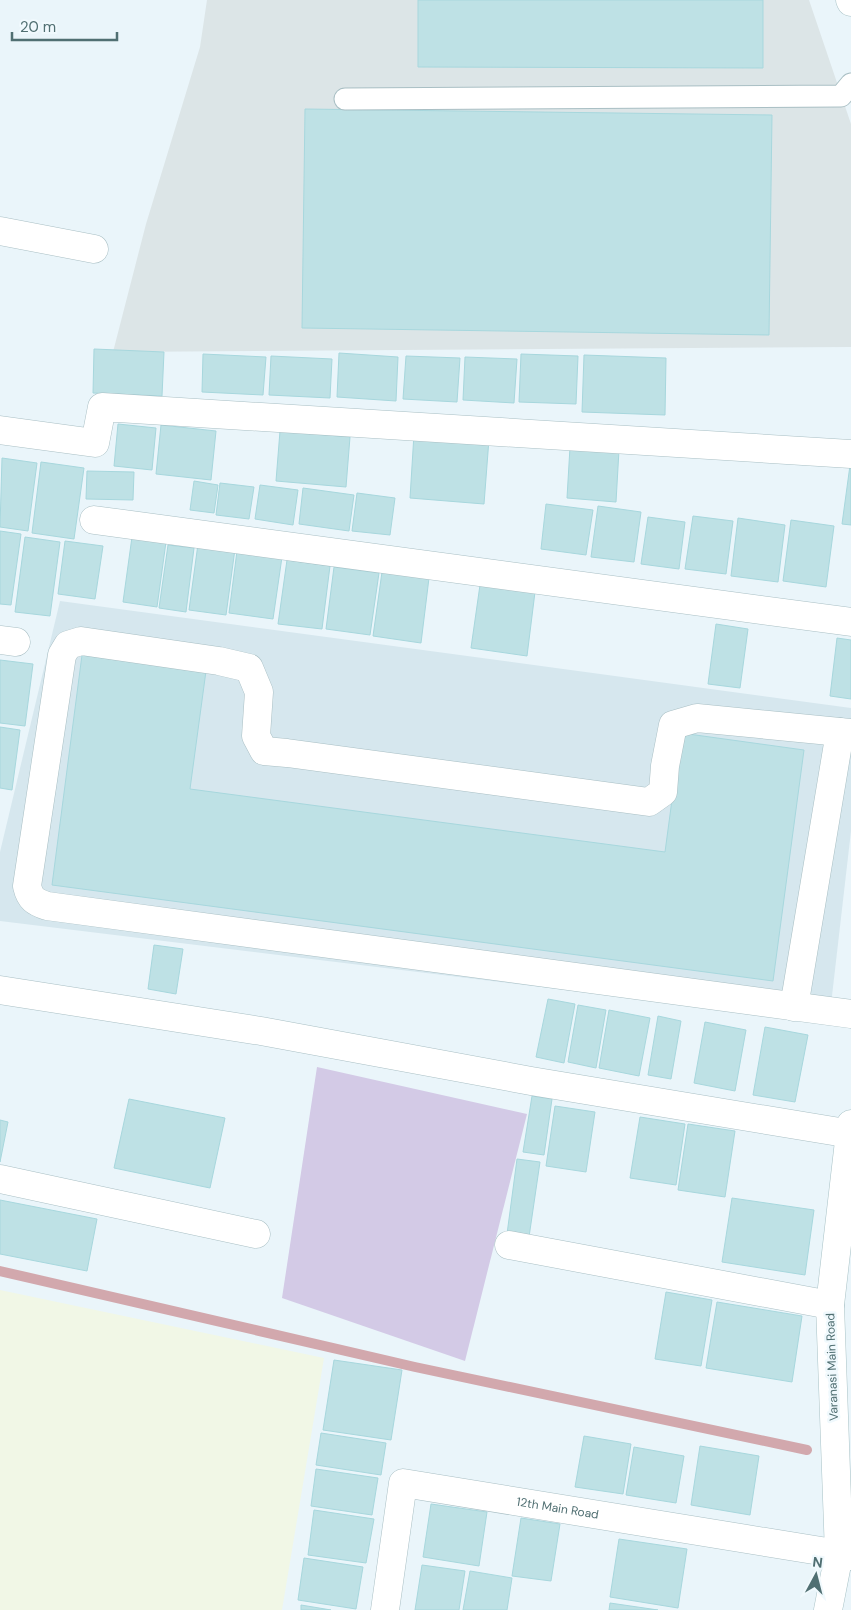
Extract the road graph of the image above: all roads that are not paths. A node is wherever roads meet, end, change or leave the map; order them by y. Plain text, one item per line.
1 (851, 84) edge
2 (345, 99) dead end
3 (0, 231) edge
4 (94, 249) dead end
5 (0, 430) edge
6 (851, 454) edge
7 (94, 520) dead end
8 (851, 622) edge
9 (846, 732) edge
10 (0, 990) edge
11 (794, 1007) junction
12 (851, 1014) edge
13 (851, 1130) edge
14 (0, 1179) edge
15 (256, 1234) dead end
16 (509, 1245) dead end
17 (830, 1305) junction
18 (845, 1555) edge
19 (385, 1610) edge
20 (828, 1610) edge

1 - 2 lane
3 - 4 street
5 - 6 street
7 - 8 street
9 - 11 street
9 - 11 street
10 - 13 street
11 - 12 street
13 - 17 street, Varanasi Main Road
14 - 15 street
16 - 17 street
17 - 18 street, Varanasi Main Road
18 - 19 street, 12th Main Road
18 - 20 street, Varanasi Main Road

